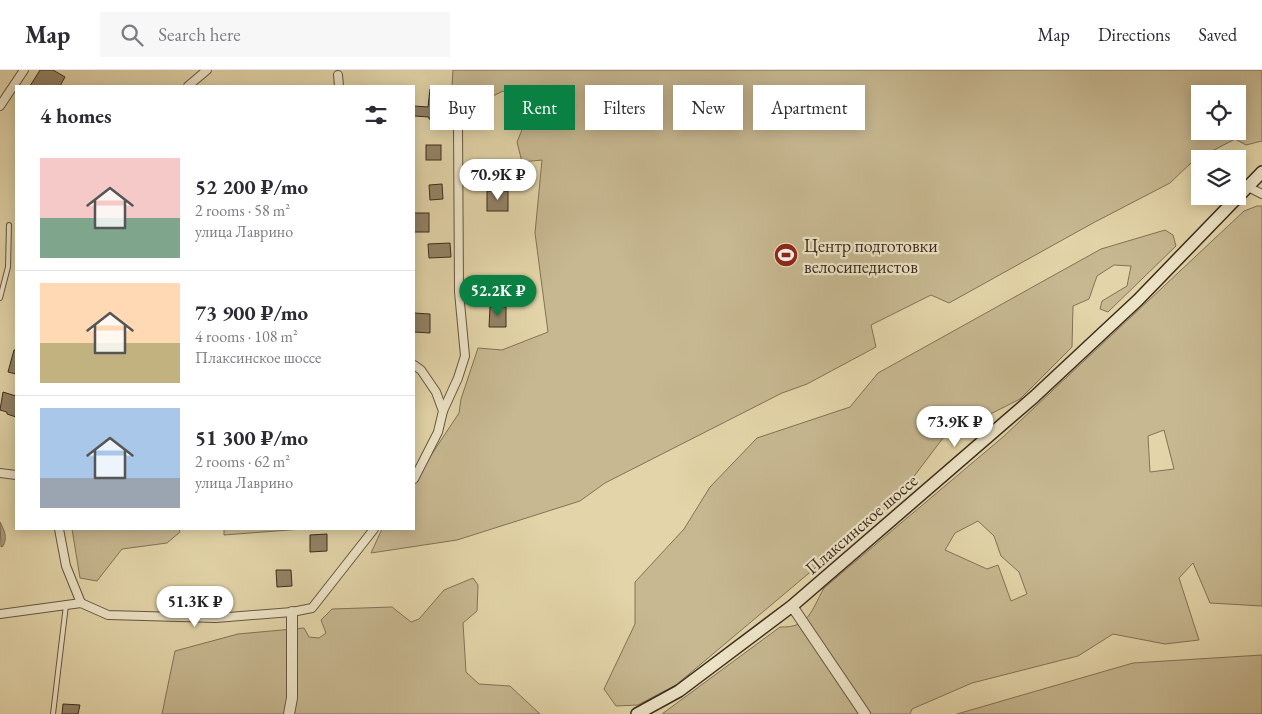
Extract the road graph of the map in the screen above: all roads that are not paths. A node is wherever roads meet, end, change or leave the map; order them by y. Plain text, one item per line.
1 (24, 70) edge
2 (207, 70) edge
3 (338, 75) dead end
4 (189, 85) edge
5 (339, 85) edge
6 (0, 106) edge
7 (458, 130) edge
8 (1262, 172) edge
9 (1248, 187) junction
10 (1262, 194) edge
11 (9, 226) dead end
12 (0, 298) edge
13 (415, 366) edge
14 (443, 411) junction
15 (0, 473) edge
16 (15, 475) edge
17 (415, 477) edge
18 (60, 530) edge
19 (373, 530) edge
20 (81, 603) junction
21 (66, 605) junction
22 (792, 606) junction
23 (292, 612) junction
24 (0, 614) edge
25 (53, 714) edge
26 (289, 714) edge
27 (637, 714) edge
28 (865, 714) edge

1 - 6 street
2 - 4 street
3 - 5 street
7 - 14 street
8 - 9 main road, Плаксинское шоссе
9 - 10 street
9 - 22 main road, Плаксинское шоссе
11 - 12 lane
13 - 14 street
14 - 17 street
15 - 16 street
18 - 20 street
19 - 23 street
20 - 21 street
20 - 23 street
21 - 24 street
21 - 25 lane
22 - 27 main road, Плаксинское шоссе
22 - 28 street
23 - 26 street

